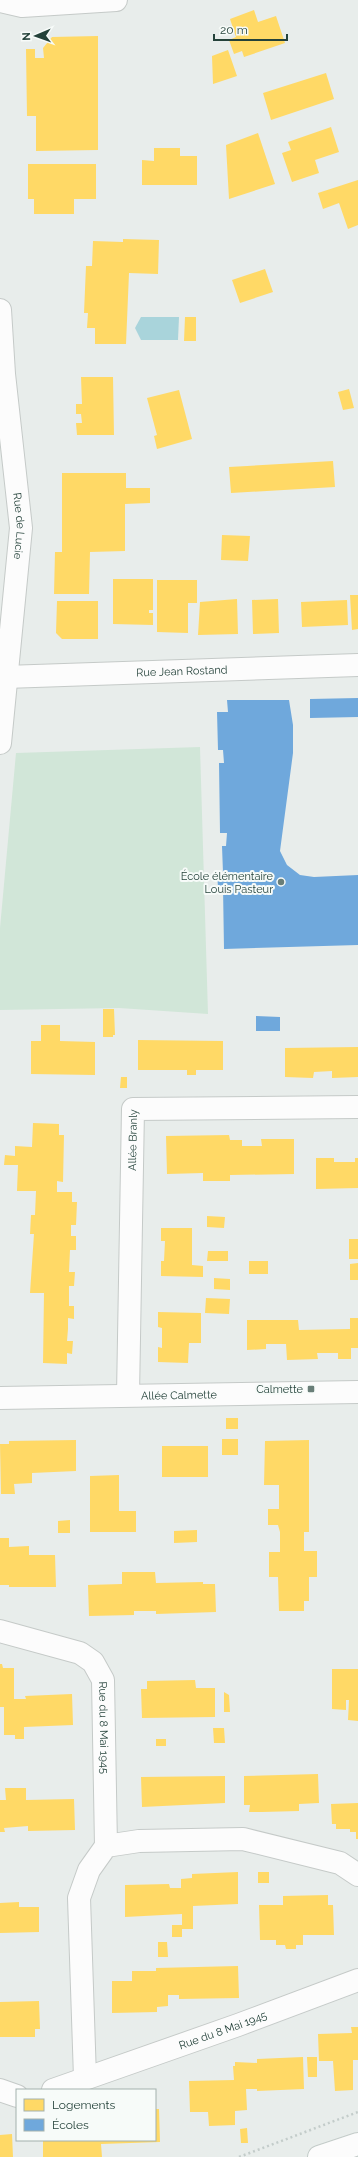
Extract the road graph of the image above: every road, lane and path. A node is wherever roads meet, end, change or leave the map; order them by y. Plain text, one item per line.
1 (116, 0) edge
2 (0, 1) edge
3 (0, 310) edge
4 (2, 374) edge
5 (358, 665) edge
6 (5, 677) junction
7 (0, 743) edge
8 (358, 1107) edge
9 (358, 1392) edge
10 (128, 1395) junction
11 (0, 1398) edge
12 (0, 1631) edge
13 (106, 1846) junction
14 (358, 1875) edge
15 (358, 1980) edge
16 (85, 2078) junction
17 (56, 2089) edge
18 (0, 2090) edge
19 (16, 2096) edge
20 (358, 2112) edge
21 (358, 2144) edge
22 (239, 2157) edge
23 (319, 2157) edge

1 - 2 street
3 - 4 street, Rue de Lucie
4 - 6 street, Rue de Lucie
5 - 6 street, Rue Jean Rostand
6 - 7 street, Rue de Lucie
8 - 10 street, Allée Branly
9 - 10 street, Allée Calmette
10 - 11 street, Allée Calmette
12 - 13 street, Rue du 8 Mai 1945
13 - 14 street
13 - 16 street
15 - 16 street, Rue du 8 Mai 1945
16 - 17 street, Rue du 8 Mai 1945
18 - 19 street
20 - 22 path
21 - 23 street

